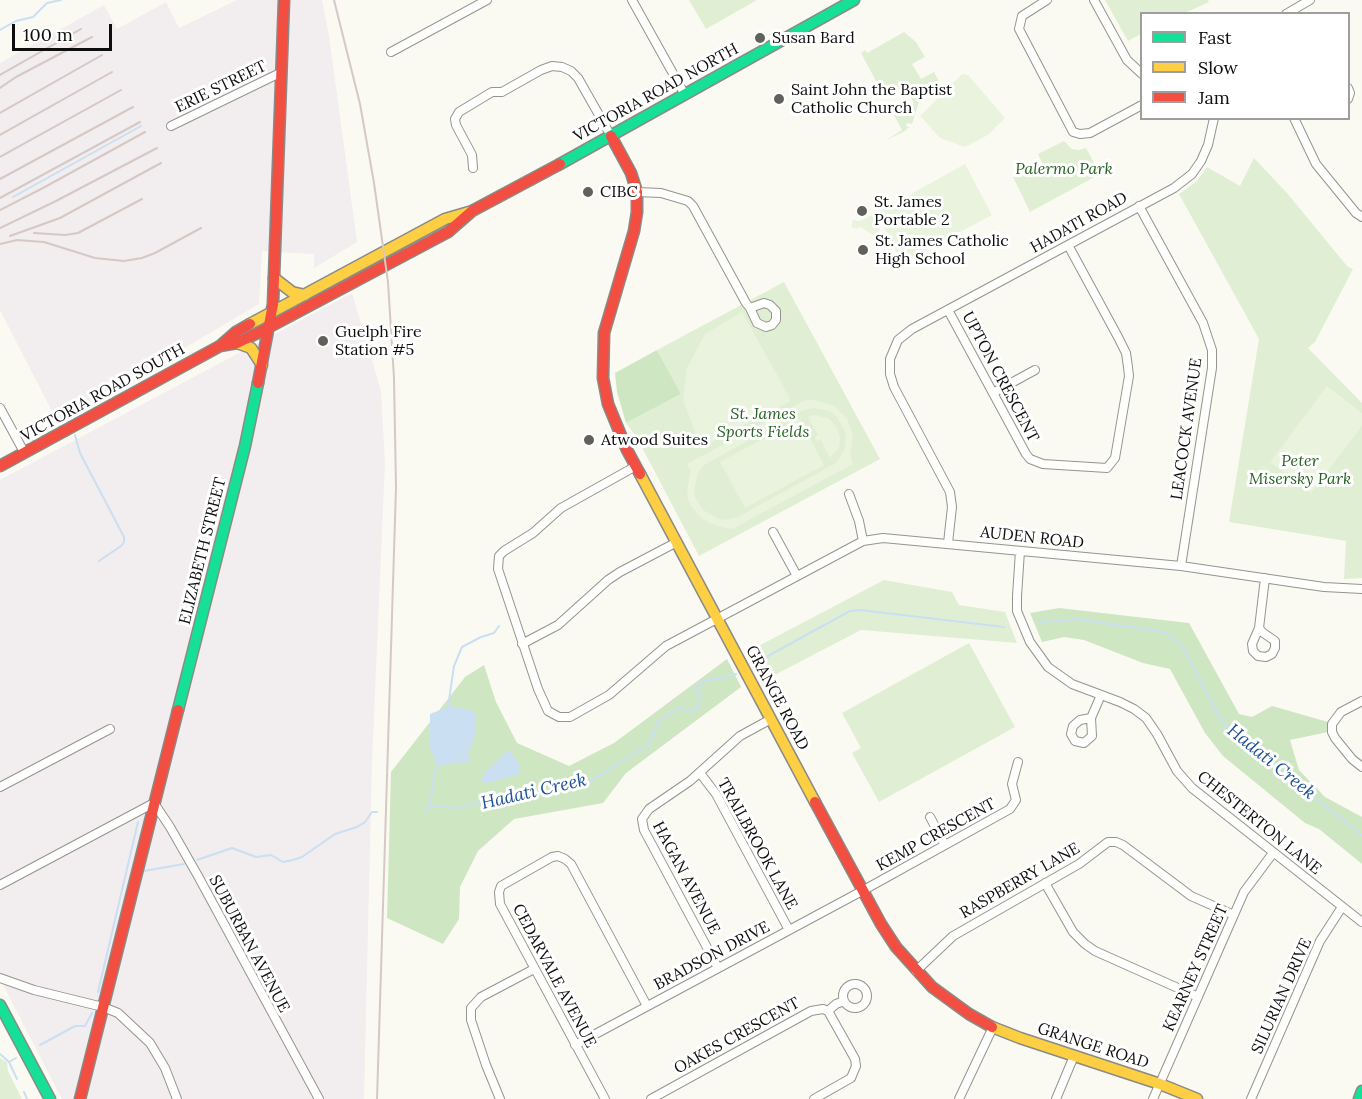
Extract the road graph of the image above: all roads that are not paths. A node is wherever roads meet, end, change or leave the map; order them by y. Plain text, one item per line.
1 (284, 0) edge
2 (487, 0) edge
3 (632, 0) edge
4 (854, 0) edge
5 (1047, 0) edge
6 (1094, 0) edge
7 (1310, 0) edge
8 (1289, 12) edge
9 (391, 52) dead end
10 (282, 72) junction
11 (1140, 72) edge
12 (685, 95) junction
13 (1140, 106) edge
14 (1214, 120) edge
15 (1297, 120) edge
16 (171, 126) dead end
17 (611, 136) junction
18 (473, 168) dead end
19 (637, 192) junction
20 (1139, 206) junction
21 (472, 211) junction
22 (1362, 217) edge
23 (1068, 245) junction
24 (387, 250) joint
25 (389, 262) joint
26 (274, 278) junction
27 (305, 295) junction
28 (750, 308) dead end
29 (948, 310) junction
30 (271, 314) junction
31 (268, 327) junction
32 (237, 342) junction
33 (220, 346) junction
34 (262, 365) junction
35 (1035, 370) dead end
36 (993, 393) junction
37 (0, 408) edge
38 (24, 453) junction
39 (0, 466) edge
40 (636, 466) junction
41 (849, 494) dead end
42 (773, 532) dead end
43 (677, 542) junction
44 (863, 542) junction
45 (948, 543) junction
46 (1020, 551) junction
47 (1181, 566) junction
48 (797, 576) junction
49 (1265, 578) junction
50 (1362, 589) edge
51 (717, 619) junction
52 (1259, 628) dead end
53 (522, 644) junction
54 (1101, 695) junction
55 (1362, 701) edge
56 (1091, 718) dead end
57 (771, 719) junction
58 (110, 729) dead end
59 (1018, 762) dead end
60 (1362, 767) edge
61 (700, 772) junction
62 (0, 787) edge
63 (154, 803) junction
64 (930, 817) dead end
65 (945, 845) junction
66 (1274, 853) junction
67 (1045, 883) junction
68 (0, 885) edge
69 (862, 891) junction
70 (1342, 907) junction
71 (1234, 915) junction
72 (1362, 922) edge
73 (789, 930) junction
74 (718, 968) junction
75 (534, 969) junction
76 (916, 970) junction
77 (0, 978) edge
78 (1198, 997) junction
79 (844, 1001) dead end
80 (0, 1005) edge
81 (647, 1006) junction
82 (103, 1007) junction
83 (828, 1011) junction
84 (993, 1027) junction
85 (575, 1045) junction
86 (1074, 1056) junction
87 (1160, 1084) junction
88 (50, 1099) edge
89 (80, 1099) edge
90 (177, 1099) edge
91 (319, 1099) edge
92 (500, 1099) edge
93 (605, 1099) edge
94 (651, 1099) edge
95 (814, 1099) edge
96 (959, 1099) edge
97 (1056, 1099) edge
98 (1153, 1099) edge
99 (1197, 1099) edge
100 (1251, 1099) edge

1 - 10 main road, ELIZABETH STREET
2 - 9 street
3 - 12 street
4 - 12 main road, VICTORIA ROAD NORTH
5 - 13 street
6 - 11 street
7 - 8 street
10 - 16 street, ERIE STREET
10 - 26 main road, ELIZABETH STREET
12 - 17 main road, VICTORIA ROAD NORTH
14 - 20 street, HADATI ROAD
15 - 22 street
17 - 18 street
17 - 19 main road, GRANGE ROAD
17 - 21 main road, VICTORIA ROAD NORTH
19 - 28 street
19 - 40 main road, GRANGE ROAD
20 - 23 street, HADATI ROAD
20 - 47 street, LEACOCK AVENUE
21 - 24 main road, VICTORIA ROAD NORTH
21 - 25 main road, VICTORIA ROAD NORTH
23 - 29 street, HADATI ROAD
23 - 36 street, UPTON CRESCENT
24 - 27 main road, VICTORIA ROAD SOUTH
25 - 31 main road, VICTORIA ROAD SOUTH
26 - 27 main road
26 - 30 main road, ELIZABETH STREET
27 - 30 main road, VICTORIA ROAD SOUTH
29 - 36 street, UPTON CRESCENT
29 - 45 street, HADATI ROAD
30 - 31 main road, ELIZABETH STREET
30 - 33 main road, VICTORIA ROAD SOUTH
31 - 32 main road, VICTORIA ROAD SOUTH
31 - 34 main road, ELIZABETH STREET
32 - 33 main road, VICTORIA ROAD SOUTH
32 - 34 main road
33 - 38 main road, VICTORIA ROAD SOUTH
34 - 63 main road, ELIZABETH STREET
35 - 36 street
37 - 38 street
38 - 39 main road, VICTORIA ROAD SOUTH
40 - 43 main road, GRANGE ROAD
40 - 53 street, AUDEN ROAD
41 - 44 street
42 - 48 street
43 - 51 main road, GRANGE ROAD
43 - 53 street
44 - 45 street, AUDEN ROAD
44 - 48 street, AUDEN ROAD
45 - 46 street, AUDEN ROAD
46 - 47 street, AUDEN ROAD
46 - 54 street, CHESTERTON LANE
47 - 49 street, AUDEN ROAD
48 - 51 street, AUDEN ROAD
49 - 50 street, AUDEN ROAD
49 - 52 street
51 - 53 street, AUDEN ROAD
51 - 57 main road, GRANGE ROAD
54 - 56 street
54 - 66 street, CHESTERTON LANE
55 - 60 street
57 - 61 street, HAGAN AVENUE
57 - 69 main road, GRANGE ROAD
58 - 62 street
59 - 65 street, KEMP CRESCENT
61 - 73 street, TRAILBROOK LANE
61 - 74 street, HAGAN AVENUE
63 - 68 street
63 - 82 main road, ELIZABETH STREET
63 - 91 street, SUBURBAN AVENUE
64 - 65 street
65 - 69 street, KEMP CRESCENT
66 - 70 street, CHESTERTON LANE
66 - 71 street, KEARNEY STREET
67 - 71 street, RASPBERRY LANE
67 - 76 street, RASPBERRY LANE
67 - 78 street
69 - 73 street, BRADSON DRIVE
69 - 76 main road, GRANGE ROAD
70 - 72 street, CHESTERTON LANE
70 - 100 street, SILURIAN DRIVE
71 - 78 street, KEARNEY STREET
73 - 74 street, BRADSON DRIVE
74 - 81 street, BRADSON DRIVE
75 - 81 street, CEDARVALE AVENUE
75 - 85 street, CEDARVALE AVENUE
75 - 92 street
76 - 84 main road, GRANGE ROAD
77 - 82 street
78 - 87 street, KEARNEY STREET
79 - 83 street
80 - 88 main road
81 - 85 street, BRADSON DRIVE
82 - 89 main road, ELIZABETH STREET
82 - 90 street
83 - 94 street, OAKES CRESCENT
83 - 95 street
84 - 86 main road, GRANGE ROAD
84 - 96 street
85 - 93 street, CEDARVALE AVENUE
86 - 87 main road, GRANGE ROAD
86 - 97 street
87 - 98 street, KEARNEY STREET
87 - 99 main road, GRANGE ROAD

